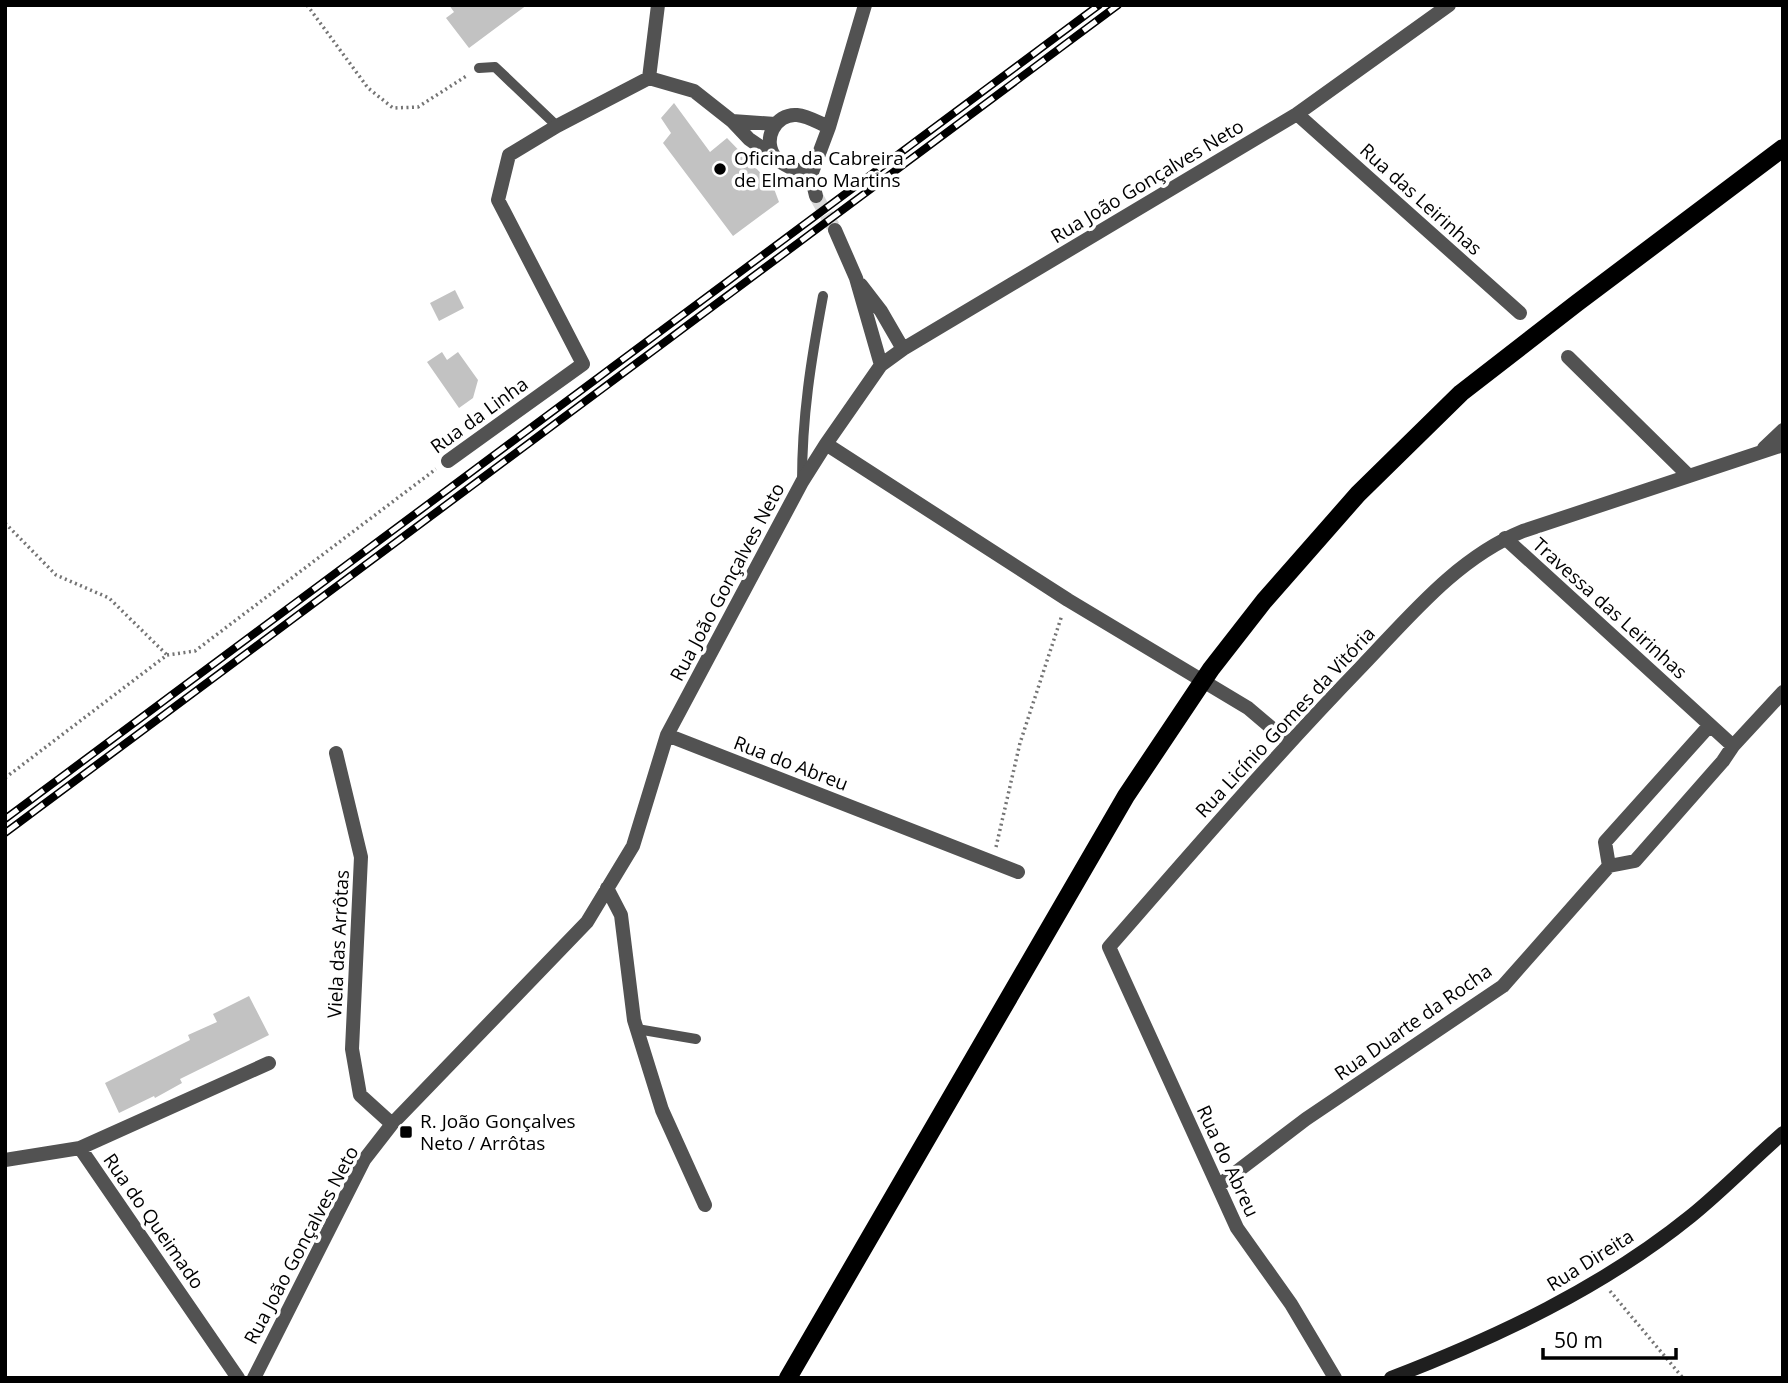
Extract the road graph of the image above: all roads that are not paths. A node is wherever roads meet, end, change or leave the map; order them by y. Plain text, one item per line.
1 (658, 5) edge
2 (865, 5) edge
3 (1449, 5) edge
4 (479, 68) road end
5 (649, 78) junction
6 (1297, 114) junction
7 (732, 121) junction
8 (775, 124) junction
9 (557, 126) junction
10 (829, 127) junction
11 (1783, 148) edge
12 (775, 157) junction
13 (811, 175) junction
14 (816, 196) tunnel mouth
15 (835, 230) tunnel mouth
16 (856, 278) junction
17 (823, 296) dead end
18 (1520, 313) dead end
19 (903, 349) junction
20 (1568, 357) dead end
21 (881, 365) junction
22 (1783, 430) edge
23 (825, 444) junction
24 (1783, 445) edge
25 (1755, 455) junction
26 (447, 461) road end
27 (1689, 476) junction
28 (802, 482) junction
29 (1505, 538) junction
30 (1783, 692) edge
31 (1710, 725) junction
32 (667, 735) junction
33 (1288, 742) junction
34 (1733, 746) junction
35 (336, 753) dead end
36 (1609, 866) junction
37 (1018, 872) dead end
38 (607, 888) junction
39 (1109, 947) joint
40 (637, 1029) junction
41 (696, 1039) dead end
42 (269, 1063) dead end
43 (392, 1124) junction
44 (1783, 1133) edge
45 (80, 1148) junction
46 (5, 1160) edge
47 (1218, 1186) junction
48 (705, 1205) dead end
49 (238, 1378) edge
50 (254, 1378) edge
51 (788, 1378) edge
52 (1335, 1378) edge
53 (1391, 1378) edge

1 - 5 street
2 - 10 street
3 - 6 street, Rua João Gonçalves Neto
4 - 9 lane
5 - 7 street
5 - 9 street, Rua da Linha
6 - 18 street, Rua das Leirinhas
6 - 19 street, Rua João Gonçalves Neto
7 - 8 street
7 - 12 street
8 - 10 street
8 - 12 street
9 - 26 street, Rua da Linha
10 - 13 street
11 - 51 main road
12 - 13 street
13 - 14 street
15 - 16 street
16 - 19 street
16 - 21 street
17 - 28 lane
19 - 21 street, Rua João Gonçalves Neto
20 - 27 street
21 - 23 street, Rua João Gonçalves Neto
22 - 25 street
23 - 28 street, Rua João Gonçalves Neto
23 - 33 street
24 - 25 street
25 - 27 street
27 - 29 street, Travessa das Leirinhas
28 - 32 street, Rua João Gonçalves Neto
29 - 31 street, Travessa das Leirinhas
29 - 33 street, Rua Licínio Gomes da Vitória
30 - 34 street
31 - 34 street, Travessa das Leirinhas
31 - 36 street
32 - 37 street, Rua do Abreu
32 - 38 street, Rua João Gonçalves Neto
33 - 39 street, Rua Licínio Gomes da Vitória
34 - 36 street
35 - 43 street, Viela das Arrôtas
36 - 47 street, Rua Duarte da Rocha
38 - 40 street
38 - 43 street, Rua João Gonçalves Neto
39 - 47 street, Rua do Abreu
40 - 41 lane
40 - 48 street
42 - 45 street
43 - 50 street, Rua João Gonçalves Neto
44 - 53 main road, Rua Direita
45 - 46 street, Rua do Queimado
45 - 49 street, Rua do Queimado
47 - 52 street, Rua do Abreu

